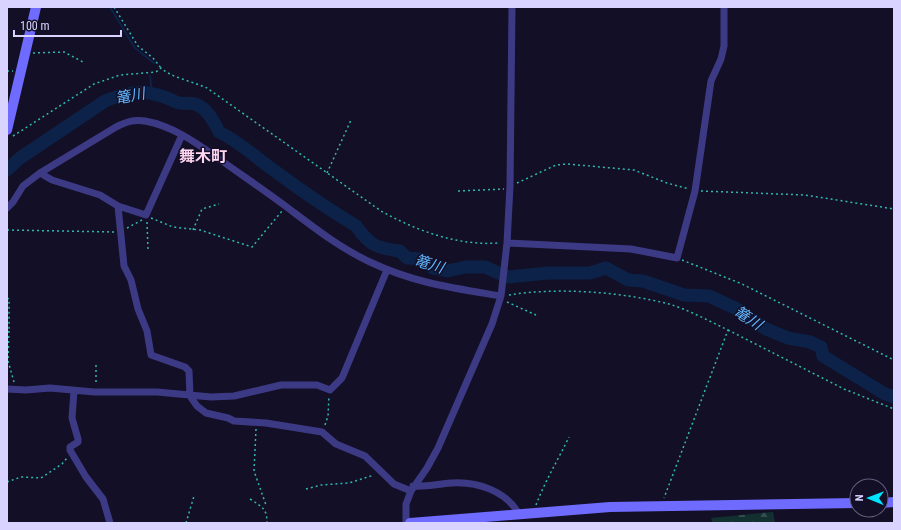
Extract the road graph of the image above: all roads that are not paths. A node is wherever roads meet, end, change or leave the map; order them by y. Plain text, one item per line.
1 (36, 7) edge
2 (512, 7) edge
3 (724, 7) edge
4 (9, 134) edge
5 (182, 135) junction
6 (40, 172) junction
7 (118, 206) junction
8 (7, 208) edge
9 (507, 245) junction
10 (387, 270) junction
11 (500, 298) junction
12 (11, 389) edge
13 (74, 391) junction
14 (190, 396) junction
15 (412, 488) junction
16 (849, 503) edge
17 (519, 514) junction
18 (110, 523) edge
19 (406, 523) edge
20 (410, 523) edge

1 - 4 street
2 - 9 street
3 - 9 street
5 - 6 street
5 - 7 street
5 - 10 street
6 - 7 street
6 - 8 street
7 - 14 street
9 - 11 street
10 - 11 street
10 - 14 street
11 - 15 street
12 - 13 street
13 - 14 street
13 - 18 street
14 - 15 street
15 - 17 street
15 - 19 street
16 - 17 street
17 - 20 street

